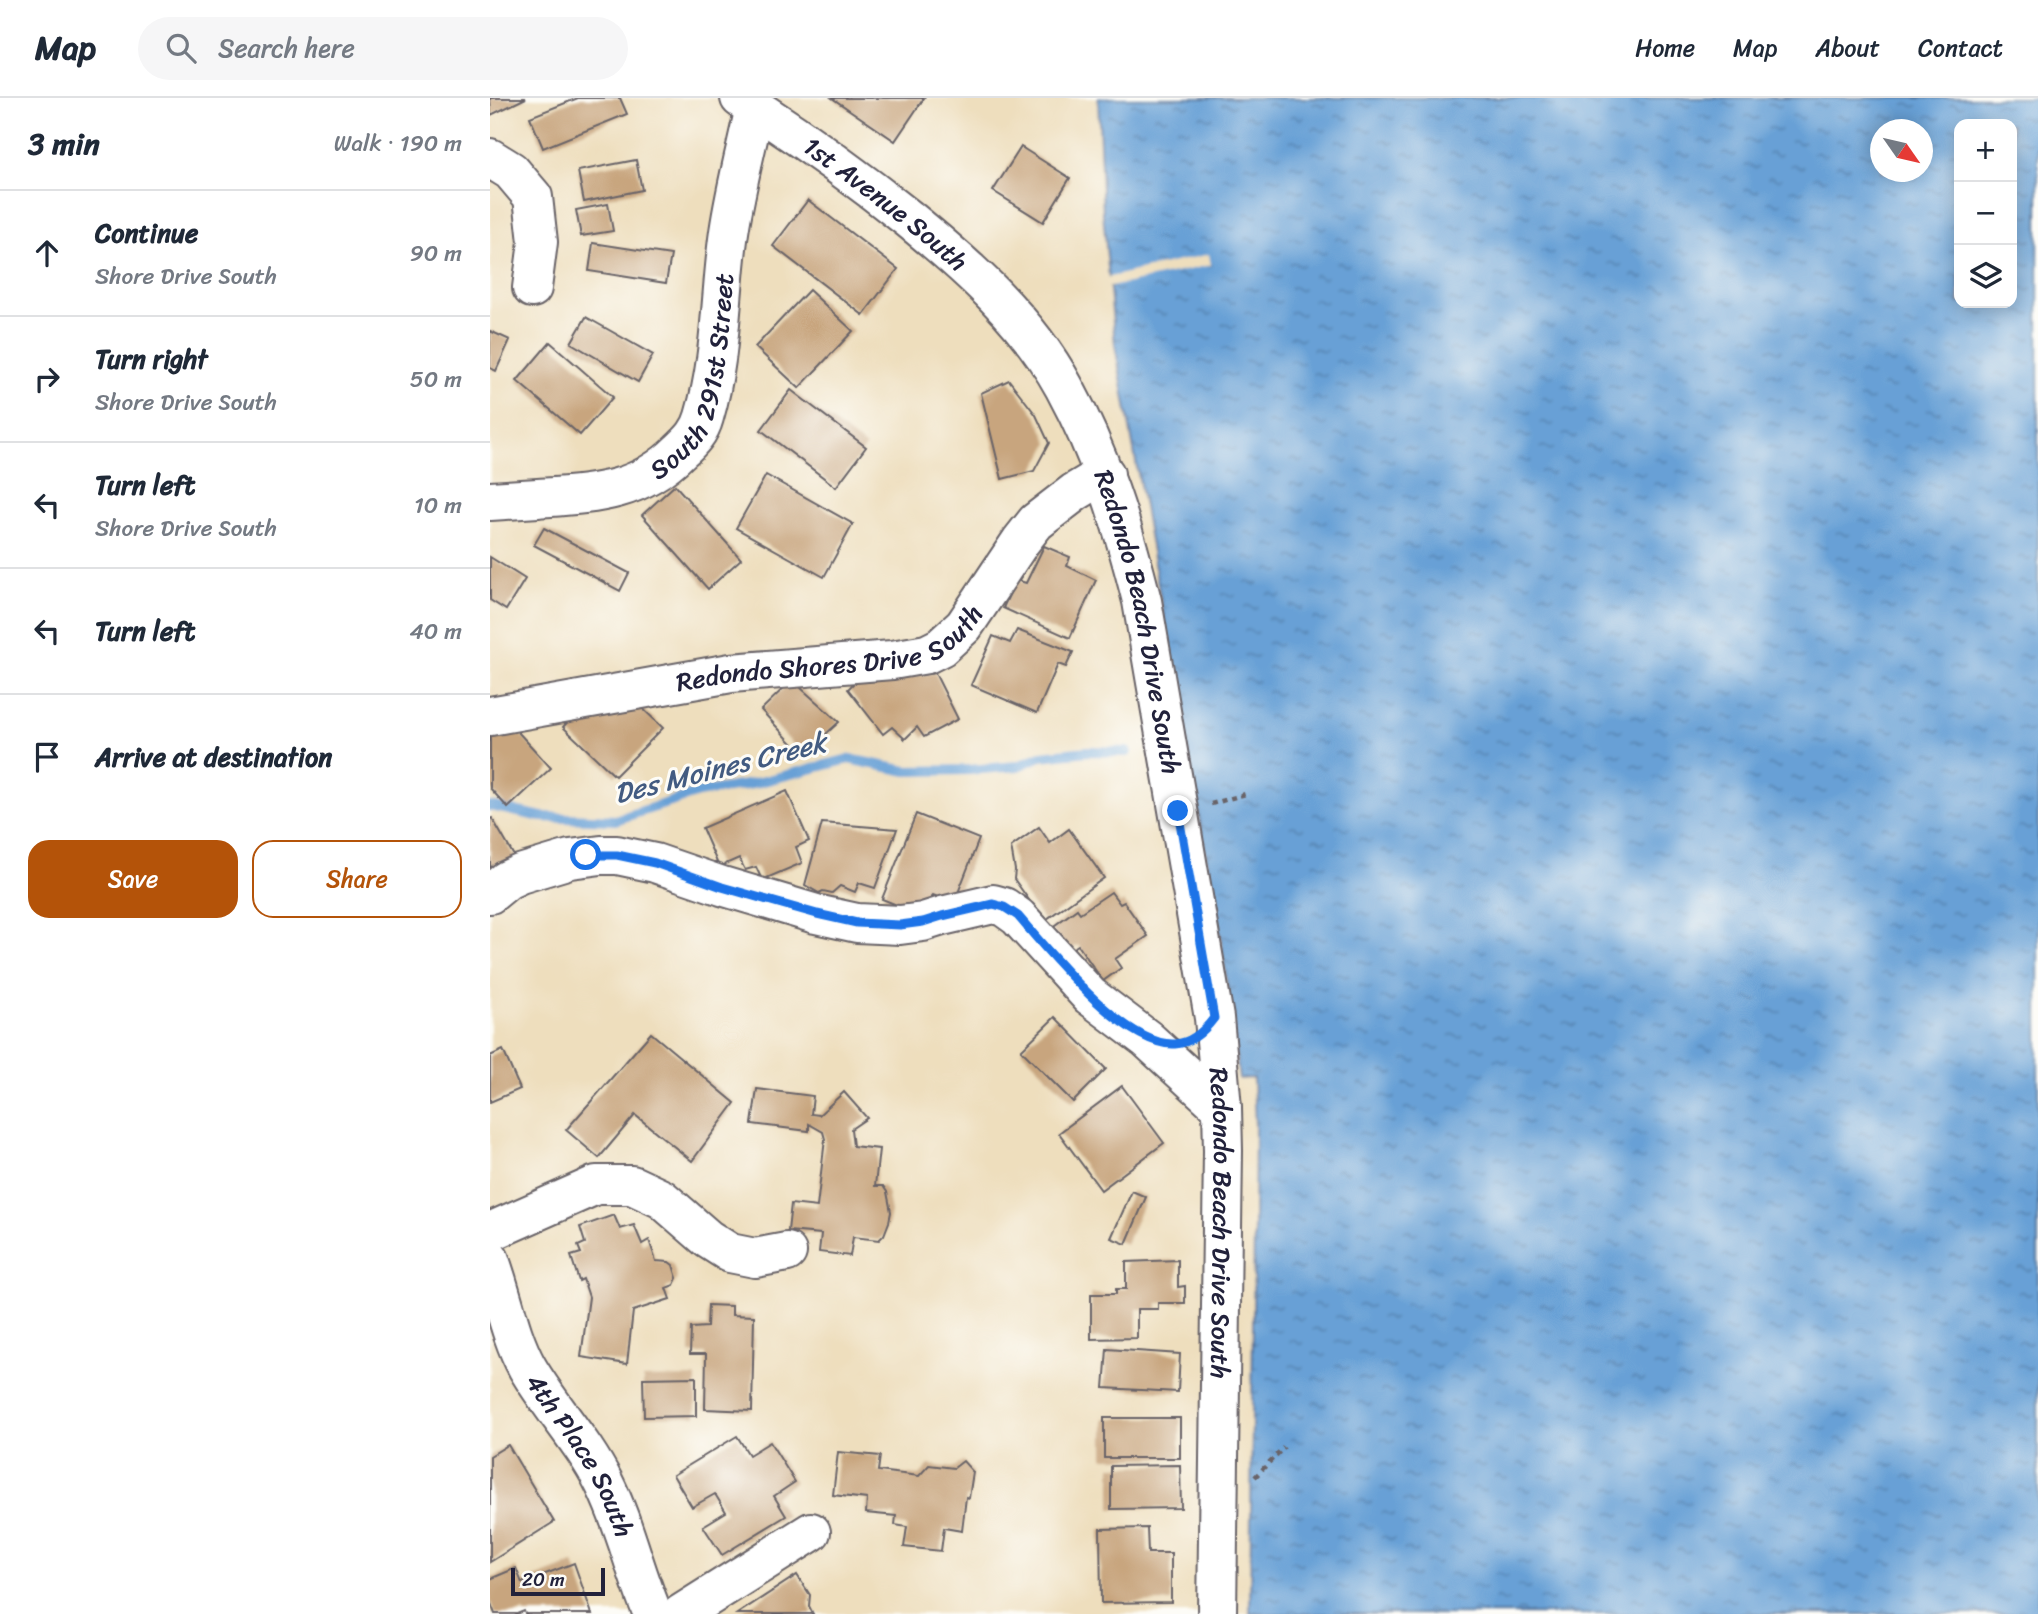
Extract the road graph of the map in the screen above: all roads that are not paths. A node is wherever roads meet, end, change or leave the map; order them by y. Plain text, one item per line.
1 (748, 103) edge
2 (490, 158) edge
3 (532, 288) dead end
4 (991, 291) joint
5 (1105, 474) junction
6 (490, 501) edge
7 (490, 716) edge
8 (490, 894) edge
9 (1214, 1018) junction
10 (1147, 1039) junction
11 (1222, 1108) junction
12 (490, 1232) edge
13 (787, 1252) dead end
14 (490, 1260) edge
15 (811, 1532) dead end
16 (653, 1614) edge
17 (681, 1614) edge
18 (1217, 1614) edge

1 - 4 street, 1st Avenue South
1 - 6 street, South 291st Street
2 - 3 street
4 - 5 street, Redondo Beach Drive South
5 - 7 street, Redondo Shores Drive South
5 - 9 street, Redondo Beach Drive South
8 - 10 street
9 - 10 street
9 - 11 street, Redondo Beach Drive South
10 - 11 street
11 - 18 street, Redondo Beach Drive South
12 - 13 street
14 - 16 street, 4th Place South
15 - 17 street

